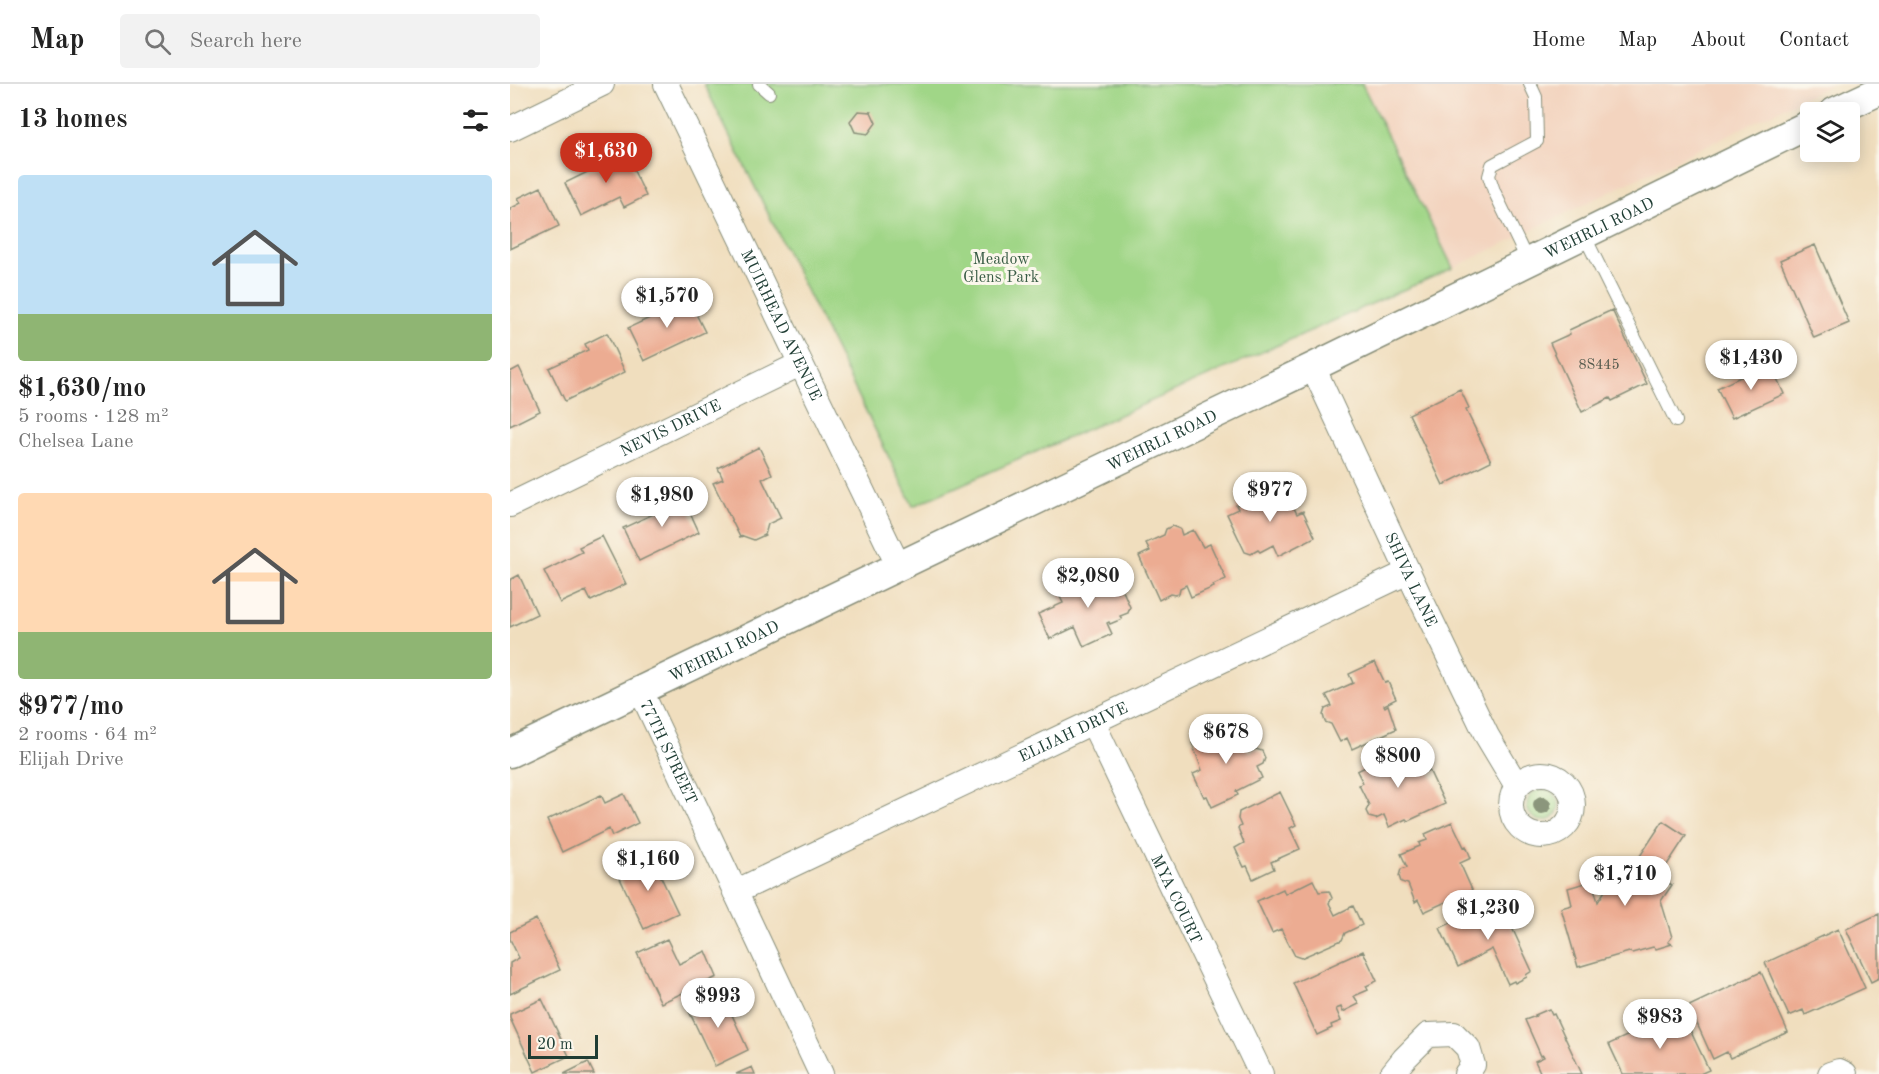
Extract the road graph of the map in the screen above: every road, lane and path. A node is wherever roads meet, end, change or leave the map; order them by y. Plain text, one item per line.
1 (602, 84) edge
2 (759, 84) edge
3 (1530, 84) edge
4 (671, 88) edge
5 (1879, 91) edge
6 (769, 93) dead end
7 (1855, 102) edge
8 (510, 129) edge
9 (1800, 129) edge
10 (1584, 235) junction
11 (1528, 262) junction
12 (800, 364) junction
13 (1313, 367) junction
14 (1676, 421) dead end
15 (510, 505) edge
16 (898, 565) junction
17 (1408, 572) junction
18 (640, 689) junction
19 (1093, 723) junction
20 (510, 753) edge
21 (1517, 786) dead end
22 (735, 892) junction
23 (821, 1074) edge
24 (1261, 1074) edge
25 (1392, 1074) edge
26 (1466, 1074) edge
27 (1830, 1074) edge
28 (1845, 1074) edge

1 - 8 street
2 - 6 lane
3 - 11 lane
4 - 12 street, MUIRHEAD AVENUE
5 - 7 street
9 - 10 street, WEHRLI ROAD
10 - 11 street, WEHRLI ROAD
10 - 14 lane
11 - 13 street, WEHRLI ROAD
12 - 15 street, NEVIS DRIVE
12 - 16 street, MUIRHEAD AVENUE
13 - 16 street, WEHRLI ROAD
13 - 17 street, SHIVA LANE
16 - 18 street, WEHRLI ROAD
17 - 19 street, ELIJAH DRIVE
17 - 21 street, SHIVA LANE
18 - 20 street, WEHRLI ROAD
18 - 22 street, 77TH STREET
19 - 22 street, ELIJAH DRIVE
19 - 24 street, MYA COURT
22 - 23 street, 77TH STREET
25 - 26 street
27 - 28 street

